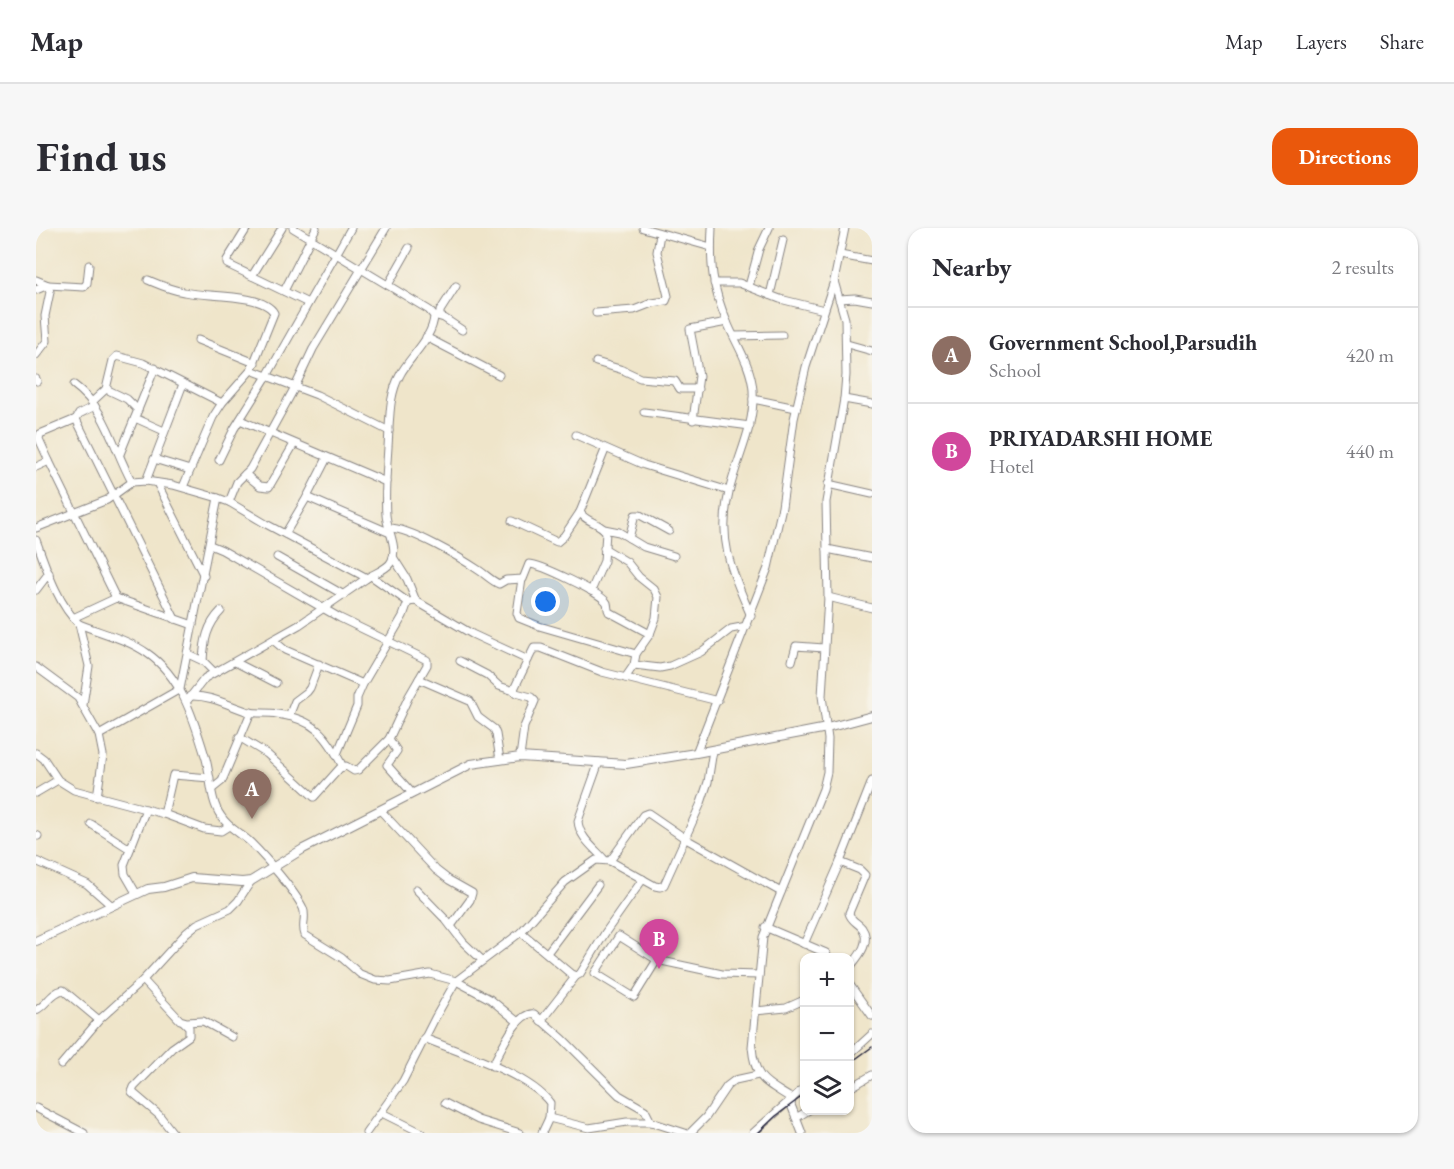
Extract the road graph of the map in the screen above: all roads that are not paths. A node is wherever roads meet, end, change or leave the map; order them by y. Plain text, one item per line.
1 (247, 228) edge
2 (282, 228) edge
3 (293, 228) edge
4 (316, 228) edge
5 (351, 228) edge
6 (386, 228) edge
7 (644, 228) edge
8 (712, 228) edge
9 (769, 228) edge
10 (844, 228) edge
11 (660, 234) junction
12 (311, 238) junction
13 (783, 240) dead end
14 (711, 247) junction
15 (409, 248) dead end
16 (338, 254) junction
17 (840, 255) junction
18 (872, 261) edge
19 (89, 265) dead end
20 (362, 269) junction
21 (252, 276) junction
22 (36, 280) edge
23 (148, 280) dead end
24 (834, 281) junction
25 (714, 283) junction
26 (48, 285) junction
27 (388, 285) junction
28 (456, 286) dead end
29 (749, 286) junction
30 (36, 290) edge
31 (284, 291) junction
32 (770, 295) junction
33 (839, 299) junction
34 (872, 301) edge
35 (308, 303) junction
36 (824, 310) junction
37 (596, 313) dead end
38 (437, 316) junction
39 (727, 322) junction
40 (462, 330) dead end
41 (782, 335) dead end
42 (734, 336) junction
43 (426, 337) junction
44 (198, 340) dead end
45 (847, 344) junction
46 (872, 351) edge
47 (36, 356) edge
48 (596, 362) dead end
49 (255, 363) junction
50 (155, 369) junction
51 (251, 370) junction
52 (499, 375) dead end
53 (267, 376) junction
54 (183, 384) junction
55 (74, 385) dead end
56 (296, 387) junction
57 (106, 389) junction
58 (698, 389) junction
59 (753, 399) junction
60 (844, 399) junction
61 (222, 403) junction
62 (94, 404) junction
63 (872, 404) edge
64 (796, 408) junction
65 (645, 412) dead end
66 (136, 414) junction
67 (76, 419) junction
68 (240, 420) junction
69 (693, 420) junction
70 (750, 426) junction
71 (164, 430) junction
72 (389, 431) junction
73 (268, 433) junction
74 (576, 435) dead end
75 (294, 444) junction
76 (605, 450) junction
77 (120, 454) junction
78 (327, 458) junction
79 (154, 459) junction
80 (219, 460) dead end
81 (49, 461) junction
82 (36, 467) edge
83 (190, 470) junction
84 (244, 474) junction
85 (146, 481) junction
86 (132, 482) junction
87 (386, 482) junction
88 (157, 483) junction
89 (828, 484) junction
90 (183, 487) junction
91 (729, 491) junction
92 (872, 494) edge
93 (115, 496) junction
94 (307, 497) junction
95 (218, 498) junction
96 (229, 502) junction
97 (580, 512) junction
98 (74, 513) junction
99 (512, 521) dead end
100 (36, 528) edge
101 (604, 529) junction
102 (388, 530) junction
103 (669, 531) dead end
104 (285, 534) junction
105 (629, 537) junction
106 (36, 543) edge
107 (210, 545) junction
108 (604, 548) junction
109 (827, 549) junction
110 (674, 556) dead end
111 (872, 556) edge
112 (277, 557) dead end
113 (393, 557) junction
114 (49, 573) junction
115 (204, 576) junction
116 (369, 577) junction
117 (522, 579) junction
118 (36, 590) edge
119 (591, 591) junction
120 (344, 595) junction
121 (828, 597) junction
122 (116, 598) junction
123 (416, 601) junction
124 (408, 602) junction
125 (872, 608) edge
126 (324, 609) junction
127 (221, 611) dead end
128 (751, 616) junction
129 (73, 618) junction
130 (175, 619) junction
131 (79, 624) junction
132 (193, 626) junction
133 (747, 626) junction
134 (650, 634) junction
135 (273, 640) junction
136 (388, 641) junction
137 (824, 648) junction
138 (188, 654) junction
139 (636, 654) junction
140 (528, 660) junction
141 (203, 661) junction
142 (460, 661) dead end
143 (792, 661) dead end
144 (235, 662) junction
145 (320, 664) junction
146 (634, 664) junction
147 (36, 667) edge
148 (214, 672) junction
149 (625, 678) junction
150 (419, 679) junction
151 (276, 683) dead end
152 (363, 684) junction
153 (180, 689) junction
154 (514, 691) junction
155 (189, 698) junction
156 (718, 701) junction
157 (83, 705) junction
158 (251, 712) junction
159 (289, 716) junction
160 (872, 716) edge
161 (827, 728) junction
162 (99, 735) junction
163 (239, 737) junction
164 (389, 740) junction
165 (713, 750) junction
166 (36, 752) edge
167 (696, 753) junction
168 (337, 754) junction
169 (520, 758) junction
170 (500, 760) junction
171 (599, 762) junction
172 (343, 766) junction
173 (210, 778) junction
174 (58, 780) junction
175 (872, 781) edge
176 (212, 789) junction
177 (36, 793) edge
178 (412, 793) junction
179 (97, 797) junction
180 (863, 803) junction
181 (872, 808) edge
182 (146, 809) junction
183 (381, 811) junction
184 (164, 814) junction
185 (91, 824) dead end
186 (229, 826) junction
187 (686, 839) junction
188 (130, 849) junction
189 (607, 860) junction
190 (36, 861) edge
191 (840, 862) junction
192 (273, 868) junction
193 (643, 879) junction
194 (251, 881) junction
195 (598, 885) dead end
196 (416, 889) dead end
197 (781, 892) junction
198 (136, 893) junction
199 (112, 906) junction
200 (451, 926) junction
201 (765, 927) junction
202 (521, 932) junction
203 (36, 941) edge
204 (804, 944) junction
205 (547, 953) junction
206 (826, 953) edge
207 (482, 960) junction
208 (657, 960) junction
209 (854, 962) edge
210 (759, 975) junction
211 (576, 976) junction
212 (143, 980) junction
213 (456, 981) junction
214 (854, 992) edge
215 (800, 1002) edge
216 (36, 1011) edge
217 (755, 1011) junction
218 (872, 1016) edge
219 (99, 1020) junction
220 (541, 1021) junction
221 (184, 1022) junction
222 (518, 1022) junction
223 (872, 1034) edge
224 (232, 1037) dead end
225 (424, 1038) junction
226 (854, 1050) edge
227 (61, 1065) dead end
228 (492, 1066) junction
229 (758, 1075) junction
230 (872, 1075) edge
231 (854, 1085) edge
232 (800, 1092) edge
233 (792, 1099) junction
234 (445, 1103) dead end
235 (36, 1108) edge
236 (382, 1113) junction
237 (801, 1115) edge
238 (549, 1118) junction
239 (796, 1118) junction
240 (651, 1122) junction
241 (601, 1130) edge
242 (84, 1133) edge
243 (173, 1133) edge
244 (366, 1133) edge
245 (422, 1133) edge
246 (520, 1133) edge
247 (542, 1133) edge
248 (685, 1133) edge
249 (690, 1133) edge
250 (753, 1133) edge
251 (802, 1133) edge

1 - 21 street
2 - 21 street
3 - 12 street
4 - 12 street
5 - 16 street
6 - 20 street
7 - 11 street
8 - 14 street
9 - 29 street
10 - 17 street
11 - 14 street
11 - 37 street
12 - 16 street
12 - 31 street
13 - 32 street
14 - 25 street
15 - 27 street
16 - 20 street
16 - 35 street
17 - 18 street
17 - 24 street
19 - 26 street
20 - 27 street
20 - 56 street
21 - 31 street
22 - 26 street
23 - 49 street
24 - 33 street
24 - 36 street
25 - 29 street
25 - 39 street
26 - 30 street
26 - 47 street
27 - 38 street
28 - 38 street
29 - 32 street
31 - 35 street
32 - 36 street
33 - 34 street
33 - 45 street
35 - 53 street
36 - 64 street
38 - 40 street
38 - 43 street
39 - 42 street
39 - 58 street
41 - 42 street
42 - 59 street
43 - 52 street
43 - 72 street
44 - 49 street
45 - 46 street
45 - 60 street
48 - 58 street
49 - 51 street
50 - 54 street
50 - 57 street
50 - 66 street
51 - 53 street
51 - 61 street
53 - 56 street
53 - 68 street
54 - 61 street
54 - 71 street
55 - 62 street
56 - 72 street
56 - 73 street
57 - 62 street
57 - 66 street
58 - 69 street
59 - 64 street
59 - 70 street
60 - 63 street
60 - 89 street
61 - 83 street
62 - 67 street
62 - 77 street
64 - 128 street
65 - 69 street
66 - 71 street
66 - 77 street
67 - 81 street
67 - 93 street
68 - 73 street
68 - 80 street
69 - 70 street
70 - 91 street
71 - 79 street
72 - 87 street
73 - 75 street
73 - 84 street
74 - 76 street
75 - 78 street
75 - 84 street
76 - 91 street
76 - 97 street
77 - 86 street
78 - 87 street
78 - 94 street
79 - 83 street
79 - 85 street
81 - 82 street
81 - 98 street
83 - 90 street
84 - 96 street
85 - 86 street
85 - 88 street
86 - 93 street
87 - 102 street
88 - 90 street
88 - 115 street
89 - 92 street
89 - 109 street
90 - 95 street
91 - 128 street
93 - 98 street
93 - 130 street
94 - 102 street
94 - 104 street
95 - 96 street
95 - 107 street
96 - 104 street
97 - 99 street
97 - 101 street
98 - 100 street
98 - 122 street
101 - 105 street
101 - 108 street
102 - 113 street
102 - 117 street
103 - 105 street
104 - 116 street
105 - 110 street
106 - 114 street
107 - 115 street
107 - 126 street
108 - 119 street
108 - 134 street
109 - 111 street
109 - 121 street
112 - 120 street
113 - 116 street
113 - 123 street
114 - 118 street
114 - 129 street
115 - 132 street
116 - 120 street
116 - 124 street
117 - 119 street
117 - 139 street
119 - 134 street
120 - 126 street
121 - 125 street
121 - 137 street
122 - 129 street
122 - 130 street
123 - 124 street
123 - 140 street
124 - 136 street
126 - 135 street
126 - 136 street
127 - 141 street
128 - 133 street
129 - 131 street
130 - 132 street
131 - 153 street
131 - 157 street
132 - 138 street
133 - 146 street
133 - 156 street
134 - 139 street
135 - 144 street
135 - 145 street
136 - 150 street
136 - 152 street
137 - 143 street
137 - 161 street
138 - 141 street
138 - 153 street
139 - 146 street
140 - 149 street
140 - 154 street
141 - 148 street
142 - 154 street
144 - 148 street
144 - 151 street
145 - 152 street
145 - 159 street
146 - 149 street
147 - 157 street
148 - 155 street
149 - 156 street
150 - 164 street
150 - 170 street
152 - 168 street
153 - 155 street
153 - 162 street
154 - 169 street
155 - 158 street
155 - 173 street
156 - 167 street
157 - 162 street
158 - 159 street
158 - 163 street
159 - 168 street
160 - 161 main road
161 - 165 main road
161 - 197 street
162 - 179 street
163 - 172 street
163 - 176 street
164 - 172 street
164 - 178 street
165 - 167 main road
165 - 187 street
166 - 174 street
167 - 171 main road
168 - 172 street
169 - 170 main road
169 - 171 main road
170 - 178 main road
171 - 189 street
173 - 176 street
173 - 184 street
174 - 177 street
174 - 179 street
175 - 180 street
176 - 186 street
178 - 183 main road
179 - 182 street
180 - 181 street
180 - 191 street
182 - 184 street
182 - 188 street
183 - 192 main road
183 - 200 street
184 - 186 street
185 - 188 street
186 - 192 street
187 - 189 street
187 - 193 street
187 - 197 street
188 - 198 street
189 - 193 street
189 - 202 street
190 - 199 street
191 - 204 street
191 - 209 street
192 - 194 main road
192 - 213 street
193 - 211 street
194 - 198 main road
194 - 212 street
195 - 205 street
196 - 200 street
197 - 201 street
198 - 199 main road
199 - 203 main road
200 - 207 street
201 - 204 street
201 - 210 street
202 - 205 street
202 - 207 street
204 - 206 street
205 - 211 street
207 - 213 street
208 - 208 street
208 - 210 street
210 - 217 street
211 - 220 street
212 - 219 street
212 - 221 street
213 - 222 street
213 - 225 street
214 - 218 street
215 - 217 street
216 - 219 street
217 - 229 street
219 - 227 street
220 - 222 street
220 - 240 street
221 - 224 street
221 - 243 street
222 - 228 street
223 - 226 street
225 - 228 street
225 - 236 street
228 - 238 street
229 - 233 street
229 - 249 street
230 - 231 street
232 - 233 street
233 - 239 street
233 - 250 street
234 - 246 street
235 - 242 street
236 - 244 street
236 - 245 street
237 - 239 street
238 - 241 street
238 - 247 street
239 - 251 street
240 - 241 street
240 - 248 street

